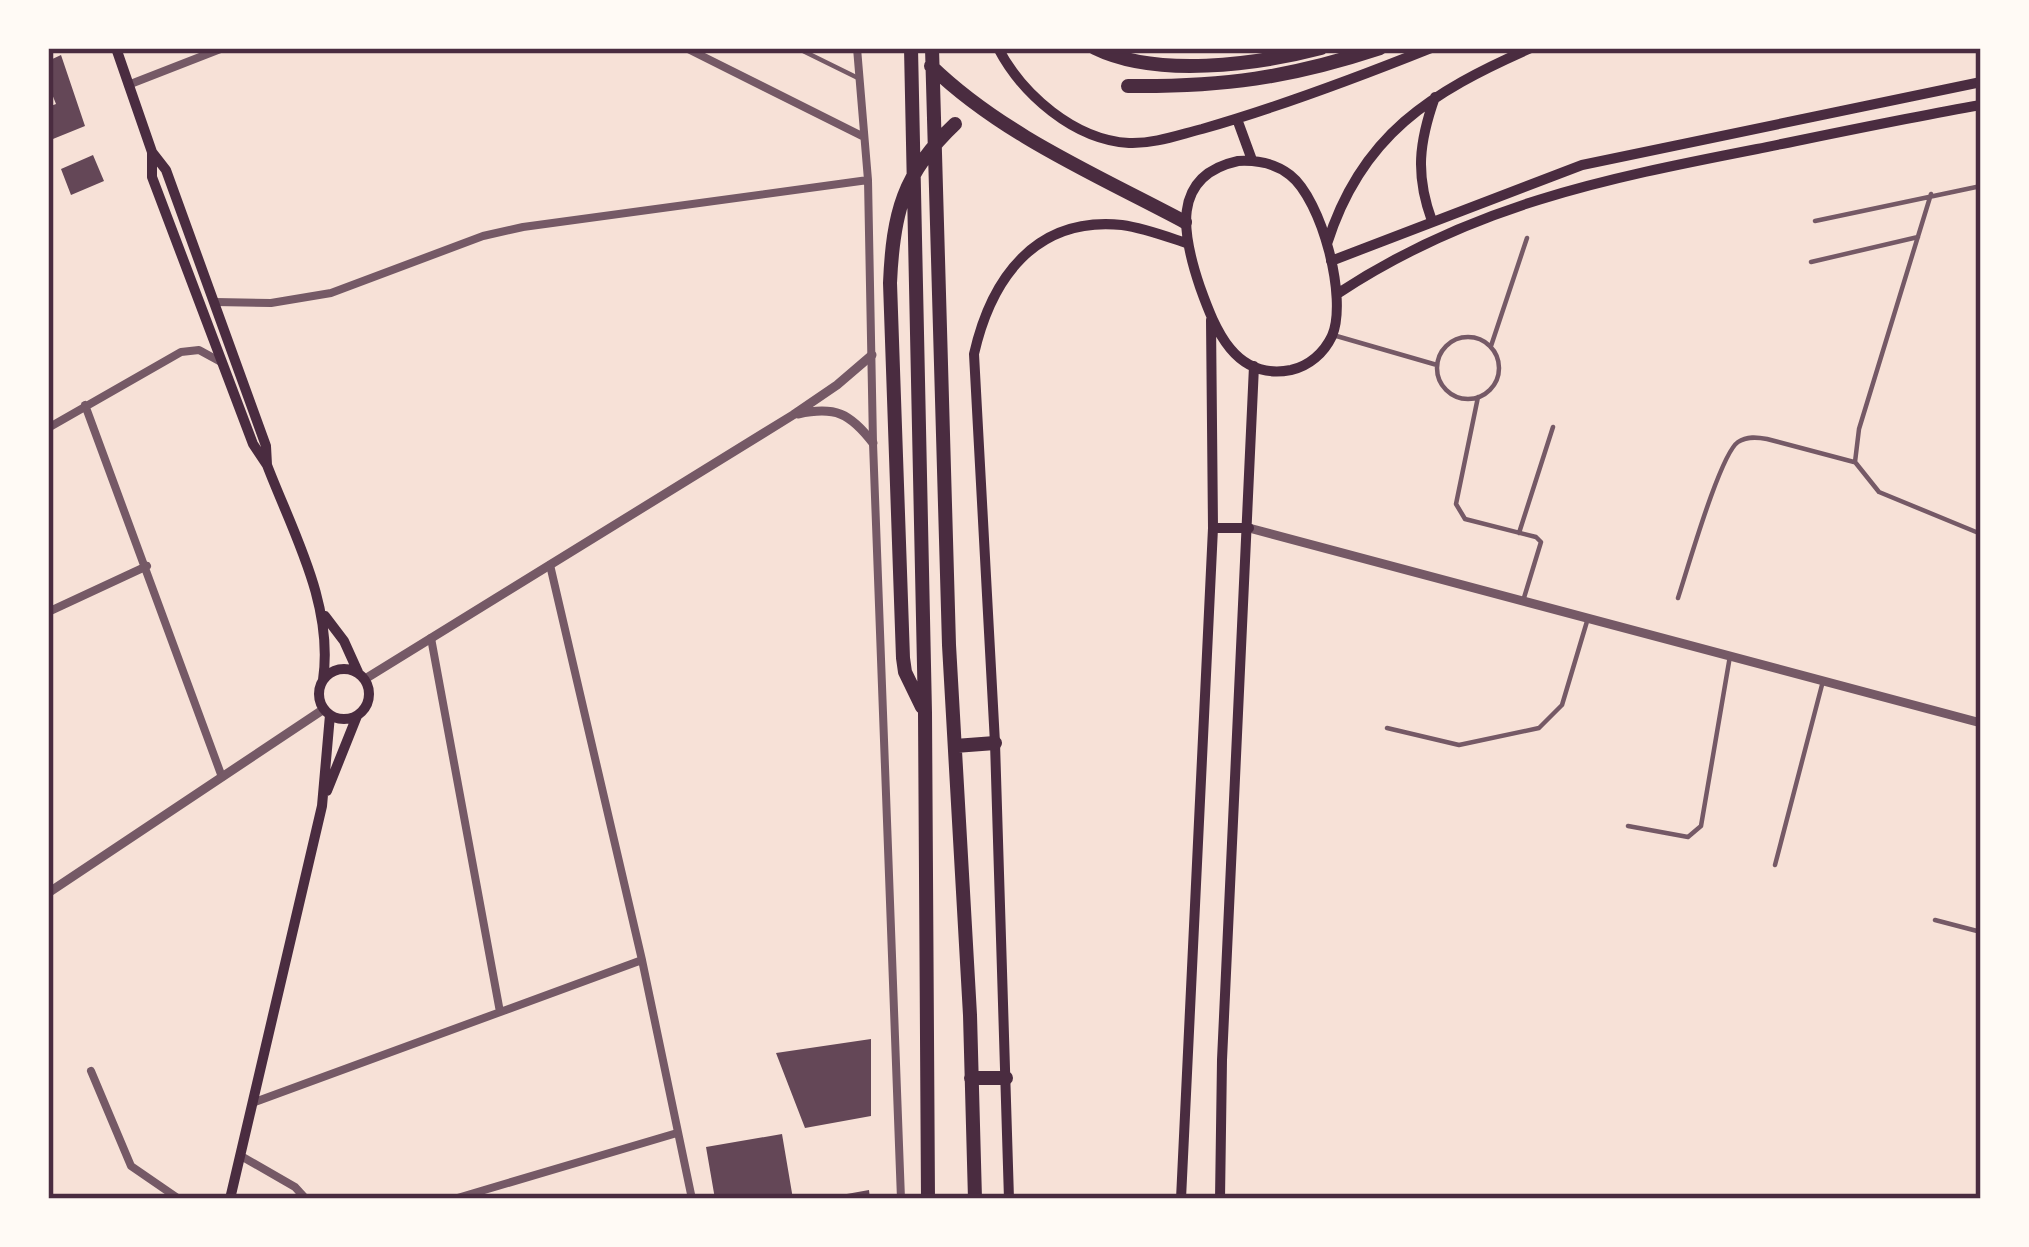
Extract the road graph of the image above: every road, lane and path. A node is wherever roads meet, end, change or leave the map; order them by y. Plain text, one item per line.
1 (116, 48) edge
2 (223, 48) edge
3 (686, 48) edge
4 (797, 48) edge
5 (857, 48) edge
6 (914, 48) edge
7 (932, 48) edge
8 (998, 48) edge
9 (1095, 48) edge
10 (1321, 48) edge
11 (1380, 48) edge
12 (1430, 48) edge
13 (1531, 48) edge
14 (860, 80) junction
15 (1981, 82) edge
16 (128, 85) junction
17 (1129, 86) dead end
18 (1436, 94) junction
19 (1981, 105) edge
20 (1238, 119) junction
21 (955, 124) dead end
22 (864, 137) junction
23 (1645, 150) junction
24 (152, 152) junction
25 (1252, 160) junction
26 (1651, 170) junction
27 (868, 180) junction
28 (1981, 186) edge
29 (1931, 194) junction
30 (1815, 220) dead end
31 (1432, 221) junction
32 (1185, 222) junction
33 (1918, 237) junction
34 (1527, 238) dead end
35 (1186, 243) junction
36 (1326, 247) junction
37 (1330, 261) junction
38 (1811, 262) dead end
39 (1337, 294) junction
40 (215, 302) junction
41 (1211, 320) junction
42 (1333, 335) junction
43 (1491, 346) junction
44 (872, 355) junction
45 (221, 362) junction
46 (1437, 365) junction
47 (1254, 366) junction
48 (1478, 398) junction
49 (85, 405) junction
50 (793, 415) junction
51 (1553, 427) dead end
52 (48, 428) edge
53 (872, 443) junction
54 (1855, 462) junction
55 (267, 465) junction
56 (1213, 528) junction
57 (1249, 528) junction
58 (1519, 532) junction
59 (1981, 534) edge
60 (550, 565) junction
61 (147, 566) junction
62 (1678, 598) dead end
63 (1523, 601) junction
64 (48, 612) edge
65 (323, 614) junction
66 (1588, 618) junction
67 (431, 638) junction
68 (1730, 656) junction
69 (361, 676) junction
70 (323, 680) junction
71 (1823, 681) junction
72 (327, 712) junction
73 (925, 712) junction
74 (357, 716) junction
75 (1981, 723) edge
76 (1387, 728) dead end
77 (995, 743) junction
78 (955, 746) junction
79 (223, 778) junction
80 (322, 806) junction
81 (1628, 826) dead end
82 (1775, 866) dead end
83 (48, 893) edge
84 (1935, 920) dead end
85 (1981, 932) edge
86 (642, 959) junction
87 (500, 1012) junction
88 (91, 1071) dead end
89 (971, 1078) junction
90 (1006, 1078) junction
91 (255, 1102) junction
92 (678, 1133) junction
93 (242, 1156) junction
94 (179, 1199) edge
95 (230, 1199) edge
96 (306, 1199) edge
97 (454, 1199) edge
98 (692, 1199) edge
99 (901, 1199) edge
100 (928, 1199) edge
101 (974, 1199) edge
102 (1009, 1199) edge
103 (1181, 1199) edge
104 (1220, 1199) edge

1 - 16 main road
2 - 16 street
3 - 22 street
4 - 14 lane
5 - 14 street
6 - 32 highway
6 - 73 highway
7 - 78 highway
8 - 20 main road
9 - 10 highway
11 - 17 highway
12 - 20 main road
13 - 18 main road
14 - 22 street
15 - 23 main road
16 - 24 main road
18 - 31 main road
18 - 36 main road
19 - 26 main road
20 - 25 main road
21 - 73 highway
22 - 27 street
23 - 26 main road
23 - 31 main road
24 - 40 main road
24 - 45 main road
25 - 32 main road
25 - 36 main road
26 - 39 main road
27 - 40 street
27 - 44 street
28 - 29 lane
29 - 30 lane
29 - 33 lane
31 - 37 main road
32 - 35 main road
33 - 38 lane
33 - 54 lane
34 - 43 lane
35 - 41 main road
35 - 77 main road
36 - 37 main road
37 - 39 main road
39 - 42 main road
40 - 55 main road
41 - 47 main road
41 - 56 main road
42 - 46 lane
42 - 47 main road
43 - 46 lane
43 - 48 lane
44 - 50 street
44 - 53 street
45 - 49 street
45 - 55 main road
46 - 48 lane
47 - 57 main road
48 - 58 lane
49 - 52 street
49 - 61 street
50 - 53 street
50 - 60 street
51 - 58 lane
53 - 99 street
54 - 59 lane
54 - 62 lane
55 - 65 main road
56 - 57 main road
56 - 103 main road
57 - 63 street
57 - 104 main road
58 - 63 lane
60 - 67 street
60 - 86 street
61 - 64 street
61 - 79 street
63 - 66 street
65 - 69 main road
65 - 70 main road
66 - 68 street
66 - 76 lane
67 - 69 street
67 - 87 street
68 - 71 street
68 - 81 lane
69 - 70 main road
69 - 74 main road
70 - 72 main road
71 - 75 street
71 - 82 lane
72 - 74 main road
72 - 79 street
72 - 80 main road
73 - 100 highway
74 - 80 main road
77 - 78 highway
77 - 90 main road
78 - 89 highway
79 - 83 street
80 - 91 main road
84 - 85 lane
86 - 87 street
86 - 92 street
87 - 91 street
88 - 94 street
89 - 90 highway
89 - 101 highway
90 - 102 main road
91 - 93 main road
92 - 97 street
92 - 98 street
93 - 95 main road
93 - 96 street

